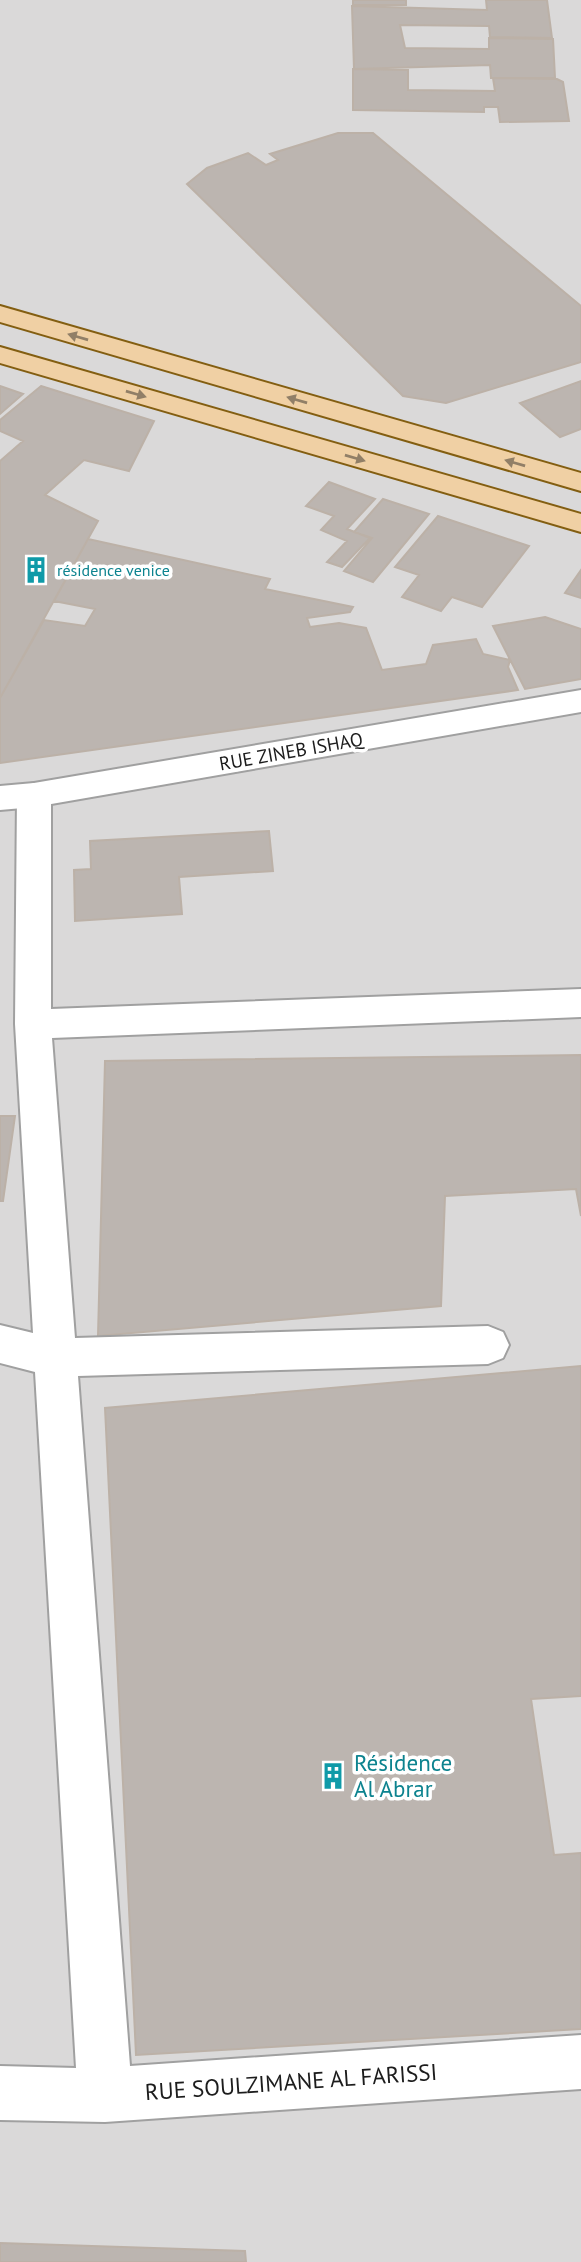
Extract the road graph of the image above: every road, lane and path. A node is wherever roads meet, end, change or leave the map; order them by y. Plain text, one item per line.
1 (0, 314) edge
2 (0, 355) edge
3 (572, 474) edge
4 (581, 523) edge
5 (581, 701) edge
6 (17, 797) edge
7 (581, 1003) edge
8 (33, 1024) junction
9 (0, 1344) edge
10 (488, 1345) dead end
11 (58, 1358) junction
12 (581, 2062) edge
13 (0, 2093) edge
14 (105, 2095) junction

3 -> 1 main road
2 -> 4 main road
5 - 6 street, RUE ZINEB ISHAQ
6 - 8 street
7 - 8 street
8 - 11 street
9 - 11 street
10 - 11 street
11 - 14 street
12 - 14 street, RUE SOULZIMANE AL FARISSI
13 - 14 street, RUE SOULZIMANE AL FARISSI

